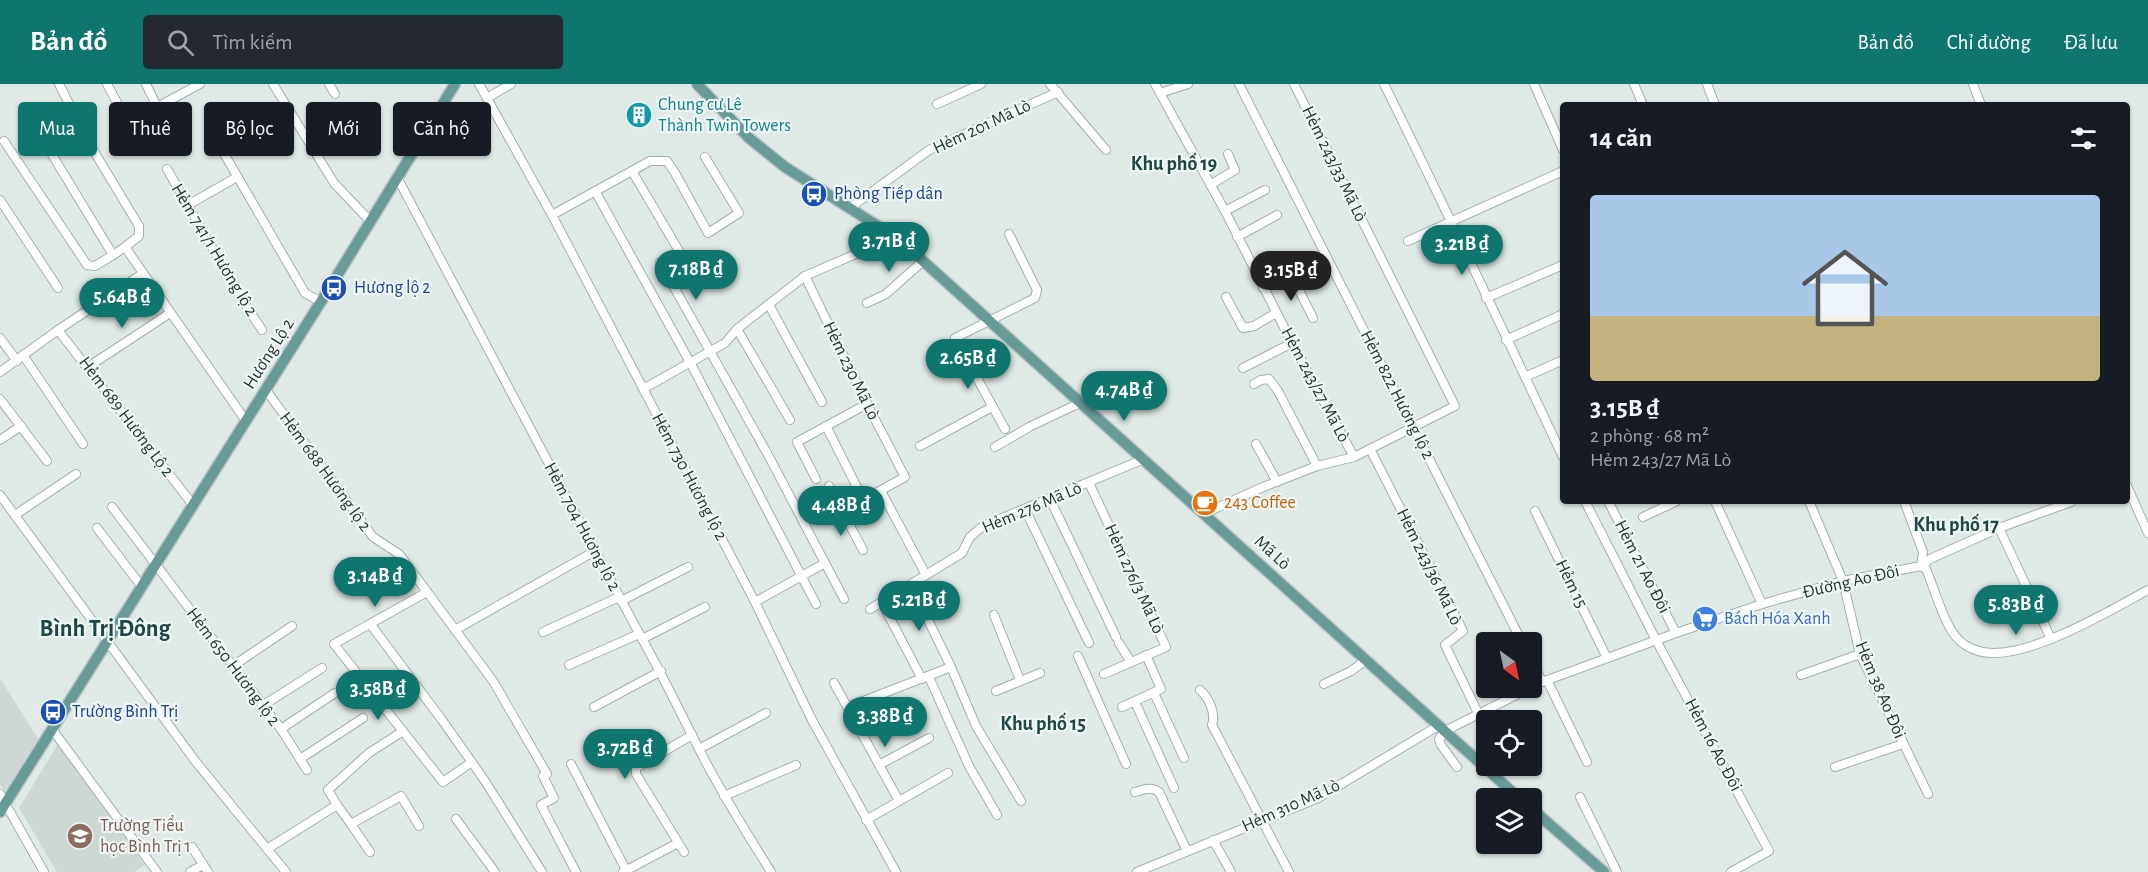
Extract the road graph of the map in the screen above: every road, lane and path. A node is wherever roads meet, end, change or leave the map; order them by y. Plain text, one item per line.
1 (59, 84) edge
2 (107, 84) edge
3 (146, 84) edge
4 (200, 84) edge
5 (273, 84) edge
6 (329, 84) edge
7 (456, 84) edge
8 (479, 84) edge
9 (511, 84) edge
10 (697, 84) edge
11 (981, 84) edge
12 (1050, 84) edge
13 (1155, 84) edge
14 (1188, 84) edge
15 (1239, 84) edge
16 (1294, 84) edge
17 (1384, 84) edge
18 (1534, 84) edge
19 (1634, 84) edge
20 (1707, 84) edge
21 (1973, 84) edge
22 (1058, 92) junction
23 (1160, 93) junction
24 (335, 94) dead end
25 (487, 98) junction
26 (117, 102) edge
27 (155, 102) edge
28 (166, 102) edge
29 (1642, 102) edge
30 (1714, 102) edge
31 (1980, 102) edge
32 (937, 104) dead end
33 (4, 141) dead end
34 (1560, 143) edge
35 (1106, 150) dead end
36 (1228, 154) dead end
37 (53, 156) edge
38 (225, 156) edge
39 (705, 157) dead end
40 (167, 169) dead end
41 (632, 171) junction
42 (1560, 172) edge
43 (237, 177) junction
44 (398, 179) junction
45 (1210, 185) junction
46 (1265, 190) dead end
47 (595, 191) junction
48 (0, 200) edge
49 (188, 205) junction
50 (850, 208) junction
51 (1225, 211) junction
52 (552, 215) junction
53 (1277, 215) dead end
54 (370, 221) junction
55 (1452, 221) junction
56 (1009, 234) dead end
57 (895, 237) junction
58 (1237, 237) junction
59 (1408, 241) dead end
60 (125, 247) junction
61 (679, 251) dead end
62 (113, 255) junction
63 (923, 261) junction
64 (660, 262) dead end
65 (1560, 266) edge
66 (1304, 268) dead end
67 (142, 274) junction
68 (1291, 274) junction
69 (805, 276) junction
70 (58, 288) dead end
71 (1263, 288) junction
72 (1226, 297) dead end
73 (1486, 298) junction
74 (321, 302) junction
75 (867, 303) dead end
76 (769, 305) junction
77 (170, 313) junction
78 (1276, 313) junction
79 (1560, 315) edge
80 (1313, 318) dead end
81 (990, 320) junction
82 (737, 329) junction
83 (58, 330) junction
84 (262, 330) dead end
85 (0, 338) edge
86 (1506, 340) junction
87 (1292, 344) junction
88 (710, 353) junction
89 (20, 358) junction
90 (1560, 361) edge
91 (691, 364) junction
92 (88, 367) junction
93 (1244, 368) dead end
94 (0, 372) edge
95 (1525, 377) junction
96 (1254, 384) dead end
97 (643, 389) junction
98 (266, 390) junction
99 (0, 399) edge
100 (822, 402) dead end
101 (1082, 402) junction
102 (867, 404) junction
103 (992, 407) junction
104 (790, 420) dead end
105 (246, 421) junction
106 (21, 426) junction
107 (826, 426) junction
108 (1414, 426) junction
109 (1005, 429) dead end
110 (0, 440) edge
111 (83, 444) dead end
112 (1256, 444) dead end
113 (920, 446) dead end
114 (995, 447) dead end
115 (1370, 449) junction
116 (1560, 451) edge
117 (1354, 457) junction
118 (1144, 459) junction
119 (47, 461) dead end
120 (1317, 466) junction
121 (76, 474) dead end
122 (816, 479) dead end
123 (1277, 482) junction
124 (1089, 483) junction
125 (829, 486) dead end
126 (881, 491) junction
127 (2130, 493) edge
128 (0, 495) edge
129 (863, 499) junction
130 (1050, 499) junction
131 (1587, 504) edge
132 (1610, 504) edge
133 (1671, 504) edge
134 (1717, 504) edge
135 (1810, 504) edge
136 (1905, 504) edge
137 (2065, 504) edge
138 (193, 505) junction
139 (112, 507) dead end
140 (1025, 509) junction
141 (1535, 511) dead end
142 (843, 512) junction
143 (1203, 514) junction
144 (15, 515) junction
145 (1643, 517) dead end
146 (830, 518) dead end
147 (97, 528) dead end
148 (2000, 528) junction
149 (2148, 534) edge
150 (863, 549) dead end
151 (595, 551) junction
152 (825, 563) junction
153 (156, 565) junction
154 (1921, 566) junction
155 (688, 567) dead end
156 (802, 576) junction
157 (926, 576) junction
158 (1843, 581) junction
159 (911, 585) junction
160 (142, 587) junction
161 (2148, 590) edge
162 (427, 592) junction
163 (620, 599) junction
164 (844, 599) dead end
165 (755, 602) junction
166 (882, 603) junction
167 (816, 604) dead end
168 (1762, 604) junction
169 (705, 607) dead end
170 (870, 609) dead end
171 (994, 615) dead end
172 (371, 625) junction
173 (292, 626) dead end
174 (455, 630) junction
175 (543, 632) dead end
176 (1517, 632) edge
177 (1676, 633) junction
178 (640, 636) junction
179 (2051, 639) junction
180 (108, 640) junction
181 (1656, 640) junction
182 (1089, 643) dead end
183 (1860, 654) junction
184 (1078, 656) dead end
185 (1146, 656) junction
186 (1607, 658) junction
187 (1366, 660) junction
188 (1131, 662) junction
189 (569, 665) dead end
190 (233, 666) junction
191 (951, 667) junction
192 (322, 668) dead end
193 (661, 671) junction
194 (1040, 673) dead end
195 (1104, 674) dead end
196 (1801, 675) dead end
197 (1542, 676) edge
198 (926, 678) junction
199 (1020, 680) junction
200 (1545, 681) junction
201 (834, 682) dead end
202 (1324, 684) dead end
203 (1200, 690) dead end
204 (996, 691) dead end
205 (335, 693) dead end
206 (1154, 693) junction
207 (1135, 702) junction
208 (262, 706) junction
209 (594, 707) dead end
210 (848, 707) junction
211 (1122, 707) dead end
212 (1477, 710) edge
213 (1484, 710) edge
214 (766, 712) dead end
215 (1476, 714) edge
216 (363, 718) dead end
217 (52, 729) junction
218 (281, 729) junction
219 (1441, 729) junction
220 (403, 731) junction
221 (692, 735) junction
222 (929, 738) dead end
223 (1903, 744) junction
224 (699, 749) junction
225 (1184, 758) dead end
226 (300, 759) junction
227 (472, 762) junction
228 (1587, 762) dead end
229 (571, 764) dead end
230 (1126, 764) dead end
231 (796, 765) dead end
232 (879, 765) junction
233 (1457, 767) dead end
234 (1835, 767) dead end
235 (307, 770) dead end
236 (948, 772) dead end
237 (1174, 788) dead end
238 (1508, 788) edge
239 (1135, 792) dead end
240 (1928, 794) dead end
241 (724, 796) junction
242 (1580, 797) dead end
243 (899, 801) junction
244 (1021, 801) dead end
245 (2, 803) edge
246 (338, 805) junction
247 (996, 815) dead end
248 (1542, 818) edge
249 (456, 819) dead end
250 (866, 820) junction
251 (1262, 821) junction
252 (351, 824) junction
253 (419, 826) dead end
254 (1213, 840) junction
255 (678, 843) junction
256 (192, 847) dead end
257 (267, 849) junction
258 (1187, 851) junction
259 (370, 852) dead end
260 (684, 852) dead end
261 (205, 868) edge
262 (624, 871) edge
263 (1599, 871) edge
264 (44, 872) edge
265 (157, 872) edge
266 (190, 872) edge
267 (286, 872) edge
268 (495, 872) edge
269 (542, 872) edge
270 (576, 872) edge
271 (771, 872) edge
272 (896, 872) edge
273 (1137, 872) edge
274 (1231, 872) edge
275 (1289, 872) edge
276 (1617, 872) edge
277 (1731, 872) edge

1 - 60 street
2 - 26 street
3 - 27 street
4 - 28 street
5 - 54 street
6 - 24 street
7 - 44 main road, Hương Lộ 2
8 - 25 street, Hẻm 730 Hương lộ 2
9 - 25 street
10 - 50 main road, Mã Lò
11 - 32 street
12 - 22 street
13 - 23 street, Hẻm 243/27 Mã Lò
14 - 23 street
15 - 108 street, Hẻm 822 Hương lộ 2
16 - 108 street, Hẻm 243/33 Mã Lò
17 - 55 street
18 - 34 street
19 - 29 street
20 - 30 street
21 - 31 street
22 - 35 street
22 - 50 street, Hẻm 201 Mã Lò
23 - 45 street, Hẻm 243/27 Mã Lò
25 - 52 street, Hẻm 730 Hương lộ 2
33 - 62 street
36 - 45 street
37 - 62 street
38 - 43 street
39 - 41 street
40 - 49 street, Hẻm 741/1 Hương lộ 2
41 - 47 street
41 - 61 street
42 - 55 street
43 - 49 street
43 - 74 street
44 - 54 main road, Hương Lộ 2
44 - 151 street, Hẻm 704 Hương lộ 2
45 - 51 street, Hẻm 243/27 Mã Lò
46 - 51 street
47 - 52 street
47 - 91 street
48 - 70 street
49 - 84 street, Hẻm 741/1 Hương lộ 2
50 - 57 main road, Mã Lò
51 - 58 street, Hẻm 243/27 Mã Lò
52 - 97 street, Hẻm 730 Hương lộ 2
53 - 58 street
54 - 74 main road, Hương Lộ 2
55 - 59 street
55 - 73 street
56 - 81 street
57 - 63 main road, Mã Lò
57 - 69 street
58 - 71 street, Hẻm 243/27 Mã Lò
60 - 62 street
60 - 67 street
63 - 75 street
63 - 81 main road, Mã Lò
64 - 88 street
65 - 73 street
66 - 68 street
67 - 77 street
67 - 83 street
68 - 71 street
68 - 80 street
69 - 76 street
69 - 102 street, Hẻm 230 Mã Lò
71 - 78 street, Hẻm 243/27 Mã Lò
72 - 78 street
73 - 86 street
74 - 98 main road, Hương Lộ 2
76 - 82 street
76 - 100 street
77 - 92 street
77 - 105 street
78 - 87 street, Hẻm 243/27 Mã Lò
79 - 86 street
81 - 101 main road, Mã Lò
81 - 103 street
82 - 88 street
82 - 104 street
83 - 89 street
83 - 92 street, Hẻm 689 Hương Lộ 2
85 - 89 street
86 - 95 street
87 - 93 street
87 - 117 street, Hẻm 243/27 Mã Lò
88 - 91 street
88 - 152 street
89 - 94 street
89 - 111 street
90 - 95 street
91 - 97 street
91 - 156 street
92 - 138 street, Hẻm 689 Hương Lộ 2
95 - 116 street
96 - 120 street
97 - 165 street, Hẻm 730 Hương lộ 2
98 - 105 main road, Hương Lộ 2
98 - 162 street, Hẻm 688 Hương lộ 2
99 - 106 street
101 - 114 street
101 - 118 main road, Mã Lò
102 - 107 street
102 - 126 street, Hẻm 230 Mã Lò
103 - 109 street
103 - 113 street
105 - 138 main road, Hương Lộ 2
106 - 110 street
106 - 119 street
107 - 122 street
107 - 129 street
108 - 115 street
108 - 176 street, Hẻm 822 Hương lộ 2
112 - 123 street
115 - 117 street
115 - 212 street, Hẻm 243/36 Mã Lò
117 - 120 street
118 - 124 street, Hẻm 276 Mã Lò
118 - 143 main road, Mã Lò
120 - 123 street
121 - 144 street
123 - 143 street
124 - 130 street, Hẻm 276 Mã Lò
124 - 185 street, Hẻm 276/3 Mã Lò
125 - 142 street
126 - 129 street, Hẻm 230 Mã Lò
126 - 157 street
127 - 149 street
128 - 144 street
129 - 142 street, Hẻm 230 Mã Lò
130 - 140 street, Hẻm 276 Mã Lò
130 - 188 street
131 - 181 street, Hẻm 16 Ao Đôi
132 - 177 street, Hẻm 21 Ao Đôi
133 - 145 street
134 - 168 street
135 - 158 street, Hẻm 38 Ao Đôi
136 - 154 street
137 - 148 street
138 - 153 main road, Hương Lộ 2
139 - 153 street, Hẻm 650 Hương lộ 2
140 - 157 street, Hẻm 276 Mã Lò
140 - 182 street
141 - 186 street, Hẻm 15
142 - 146 street, Hẻm 230 Mã Lò
142 - 150 street
143 - 187 main road, Mã Lò
144 - 180 street
147 - 160 street
148 - 154 street
148 - 179 street
151 - 163 street, Hẻm 704 Hương lộ 2
151 - 174 street
152 - 156 street
152 - 164 street
153 - 160 main road, Hương Lộ 2
153 - 190 street, Hẻm 650 Hương lộ 2
154 - 158 street, Đường Ao Đôi
154 - 179 street, Đường Ao Đôi
155 - 163 street
156 - 165 street
156 - 167 street
157 - 159 street, Hẻm 276 Mã Lò
158 - 168 street, Đường Ao Đôi
158 - 183 street, Hẻm 38 Ao Đôi
159 - 166 street, Hẻm 276 Mã Lò
159 - 191 street
160 - 180 main road, Hương Lộ 2
161 - 179 street, Đường Ao Đôi
162 - 172 street
162 - 174 street, Hẻm 688 Hương lộ 2
163 - 175 street
163 - 178 street, Hẻm 704 Hương lộ 2
165 - 250 street, Hẻm 730 Hương lộ 2
166 - 170 street, Hẻm 276 Mã Lò
166 - 198 street
168 - 177 street, Đường Ao Đôi
169 - 178 street
171 - 199 street
172 - 220 street
172 - 227 street
173 - 190 street
174 - 270 street, Hẻm 688 Hương lộ 2
177 - 181 street, Đường Ao Đôi
178 - 189 street
178 - 193 street, Hẻm 704 Hương lộ 2
180 - 217 main road
180 - 257 street
181 - 186 street, Đường Ao Đôi
181 - 277 street, Hẻm 16 Ao Đôi
183 - 196 street
183 - 223 street, Hẻm 38 Ao Đôi
184 - 230 street
185 - 188 street, Hẻm 276/3 Mã Lò
185 - 206 street
186 - 200 street, Đường Ao Đôi
187 - 202 street
187 - 219 main road, Mã Lò
188 - 195 street, Hẻm 276/3 Mã Lò
190 - 208 street, Hẻm 650 Hương lộ 2
191 - 198 street
191 - 244 street
192 - 208 street
193 - 209 street
193 - 221 street, Hẻm 704 Hương lộ 2
194 - 199 street
197 - 200 street
198 - 210 street
198 - 247 street
199 - 204 street
200 - 213 street, Đường Ao Đôi
200 - 228 street
201 - 210 street
203 - 251 street
205 - 218 street
206 - 207 street
206 - 225 street
207 - 211 street
207 - 237 street
208 - 218 street, Hẻm 650 Hương lộ 2
210 - 232 street
214 - 224 street
215 - 219 street, Đường Ao Đôi
216 - 226 street
217 - 245 main road
217 - 265 street
218 - 226 street, Hẻm 650 Hương lộ 2
219 - 233 street
219 - 238 main road, Mã Lò
219 - 251 street, Hẻm 310 Mã Lò
220 - 227 street
220 - 246 street
221 - 224 street, Hẻm 704 Hương lộ 2
221 - 255 street
222 - 232 street
223 - 234 street
223 - 240 street, Hẻm 38 Ao Đôi
224 - 241 street, Hẻm 704 Hương lộ 2
226 - 235 street, Hẻm 650 Hương lộ 2
227 - 269 street
229 - 262 street
231 - 241 street
232 - 243 street
236 - 243 street
239 - 258 street
241 - 271 street, Hẻm 704 Hương lộ 2
242 - 276 street
243 - 250 street
245 - 264 street
246 - 252 street
246 - 257 street
248 - 263 main road
249 - 268 street
250 - 272 street, Hẻm 730 Hương lộ 2
251 - 254 street, Hẻm 310 Mã Lò
251 - 275 street
252 - 253 street
252 - 259 street
254 - 258 street, Hẻm 310 Mã Lò
254 - 274 street
255 - 260 street
255 - 262 street
256 - 261 street
257 - 267 street
258 - 273 street, Hẻm 310 Mã Lò
261 - 266 street

